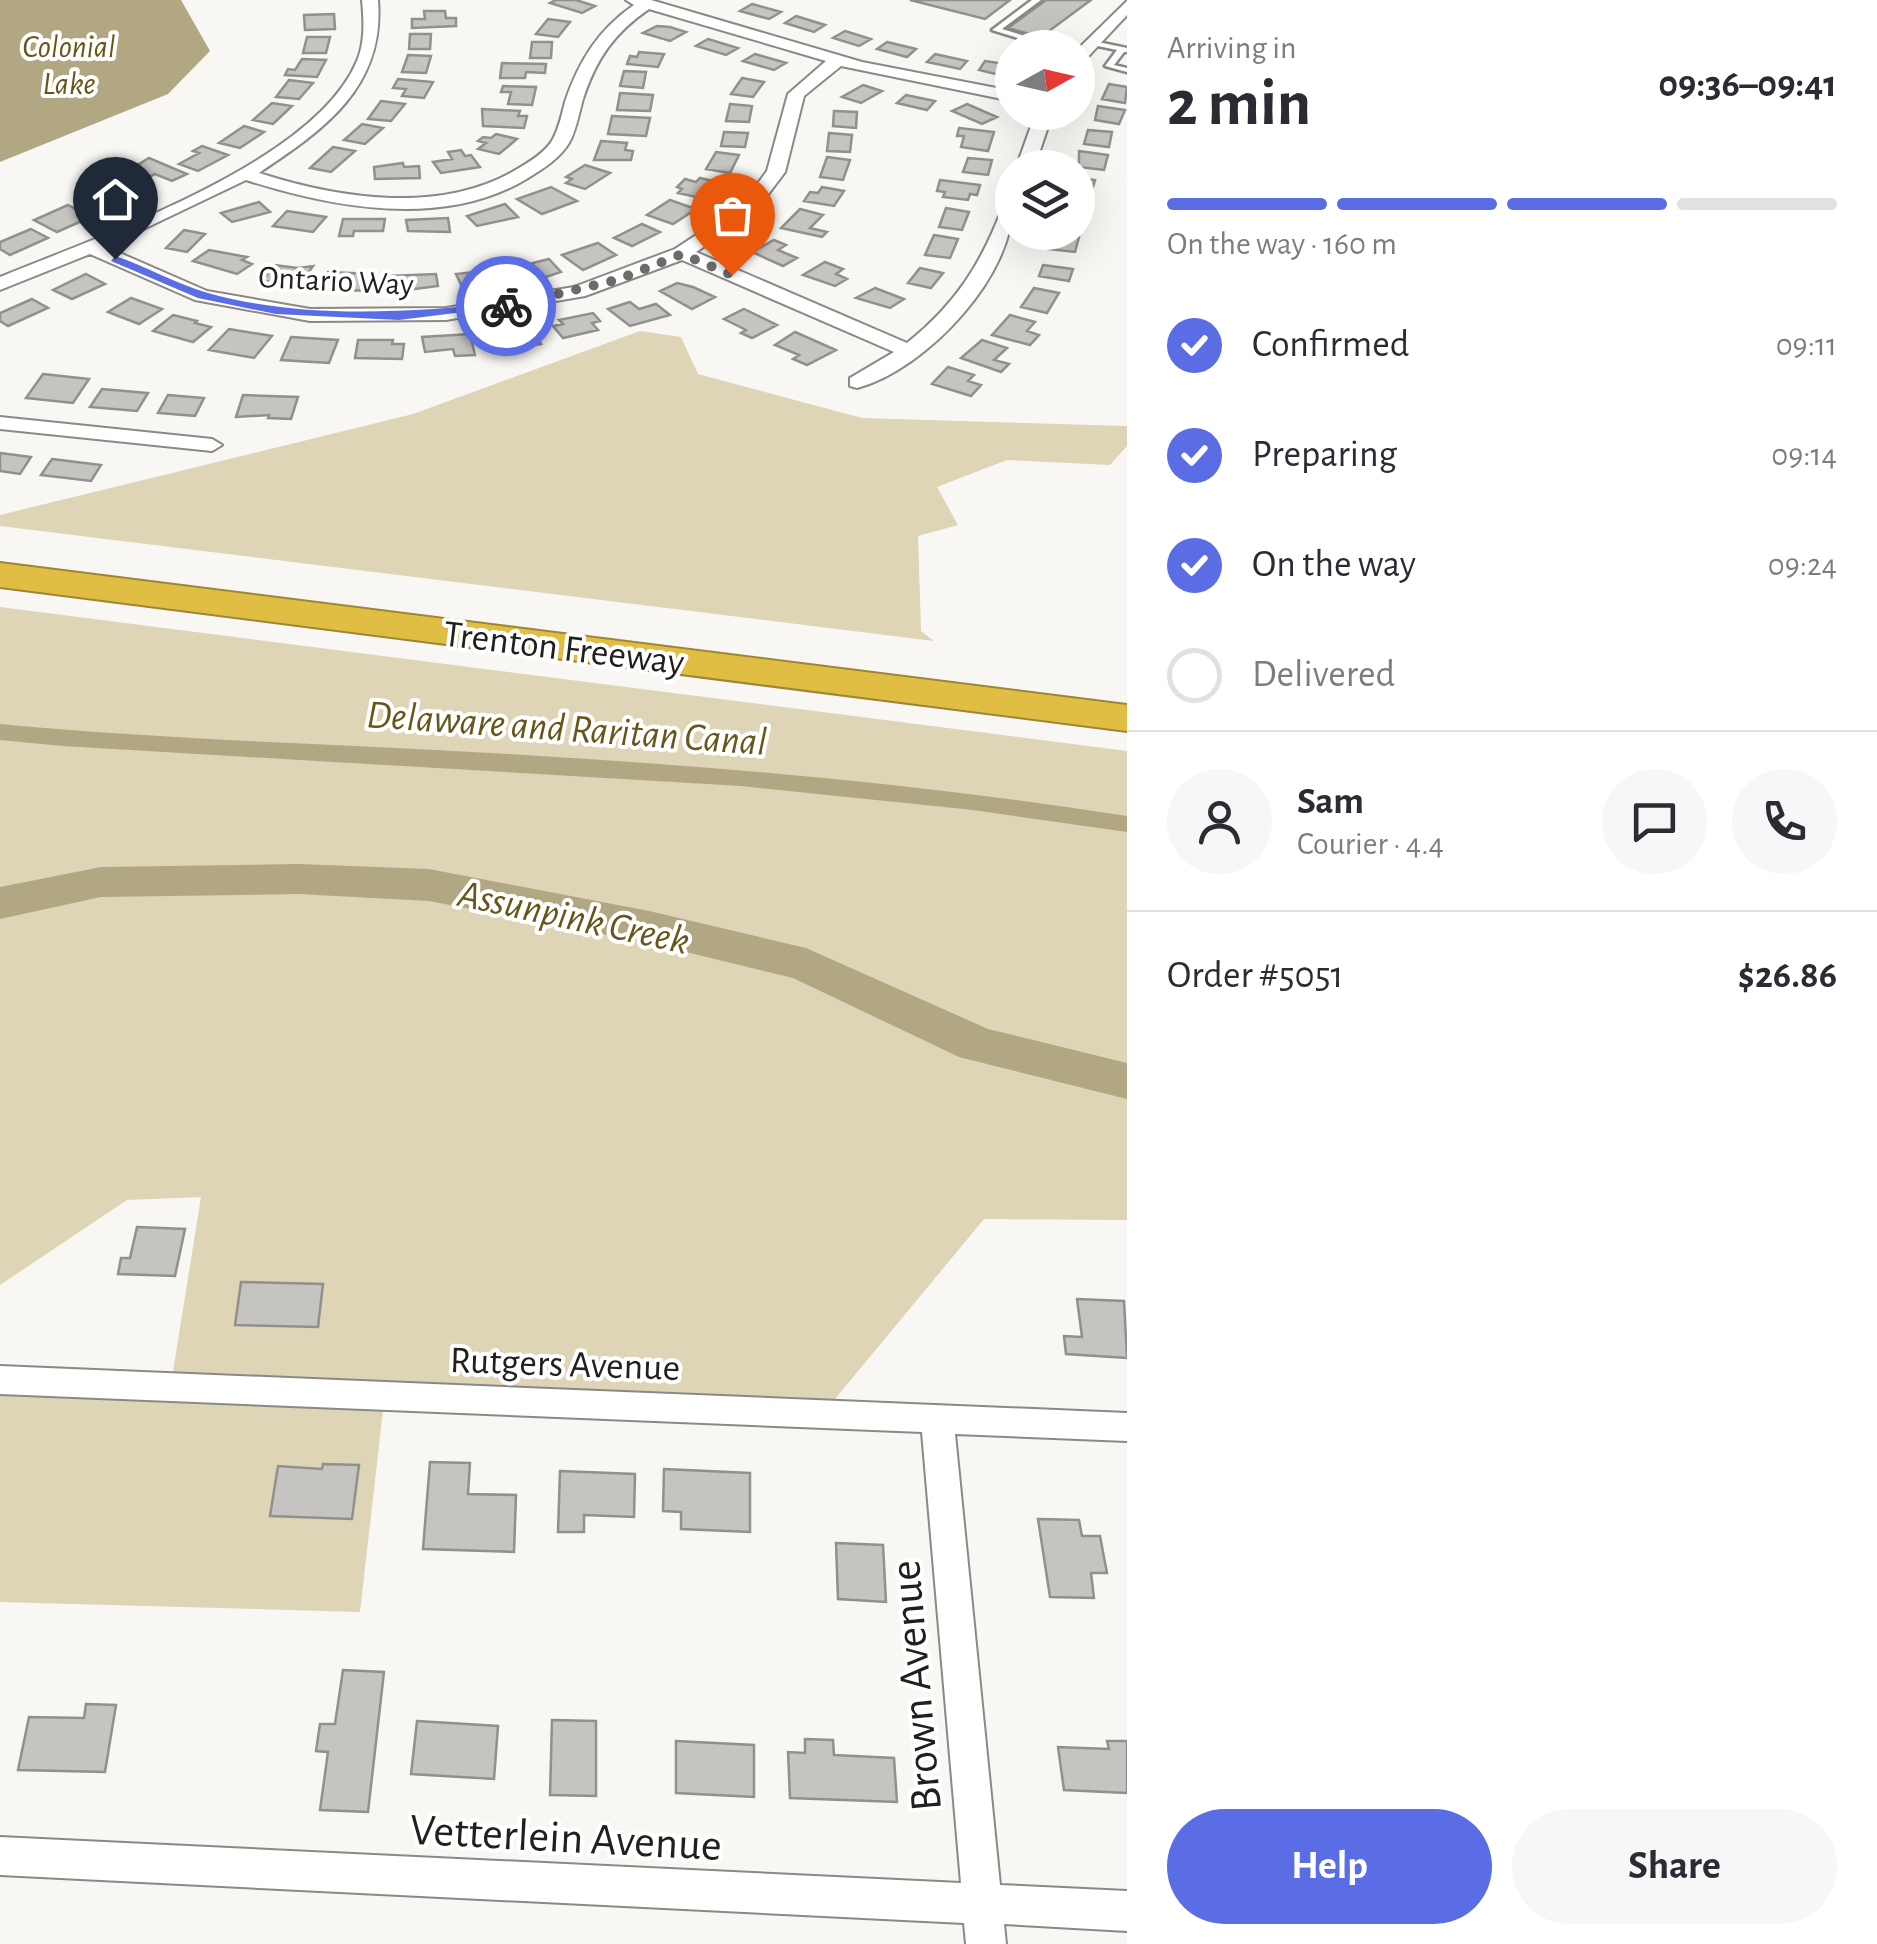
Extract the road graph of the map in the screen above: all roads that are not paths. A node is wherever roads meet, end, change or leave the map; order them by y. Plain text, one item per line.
1 (370, 0) edge
2 (1037, 0) edge
3 (640, 2) edge
4 (1127, 6) edge
5 (996, 30) edge
6 (1095, 38) edge
7 (1124, 50) edge
8 (1095, 51) edge
9 (838, 60) junction
10 (1127, 70) edge
11 (995, 92) edge
12 (246, 174) junction
13 (88, 246) junction
14 (998, 250) edge
15 (682, 254) junction
16 (0, 284) edge
17 (908, 351) junction
18 (858, 382) dead end
19 (0, 423) edge
20 (212, 445) dead end
21 (0, 557) edge
22 (0, 575) edge
23 (1127, 698) edge
24 (1127, 718) edge
25 (0, 1380) edge
26 (937, 1419) junction
27 (1127, 1426) edge
28 (0, 1856) edge
29 (982, 1904) junction
30 (1127, 1911) edge
31 (986, 1944) edge

1 - 12 street
2 - 5 lane
3 - 9 street
3 - 12 street
4 - 6 street
7 - 8 lane
7 - 10 lane
9 - 11 street
9 - 15 street, Ontario Way
12 - 13 street
13 - 15 street, Ontario Way
13 - 16 street
14 - 17 street
15 - 17 street
17 - 18 street
19 - 20 street
21 - 23 highway, Trenton Freeway
22 - 24 highway, Trenton Freeway
25 - 26 street, Rutgers Avenue
26 - 27 street, Rutgers Avenue
26 - 29 street, Brown Avenue
28 - 29 street, Vetterlein Avenue
29 - 30 street, Vetterlein Avenue
29 - 31 street, Brown Avenue

